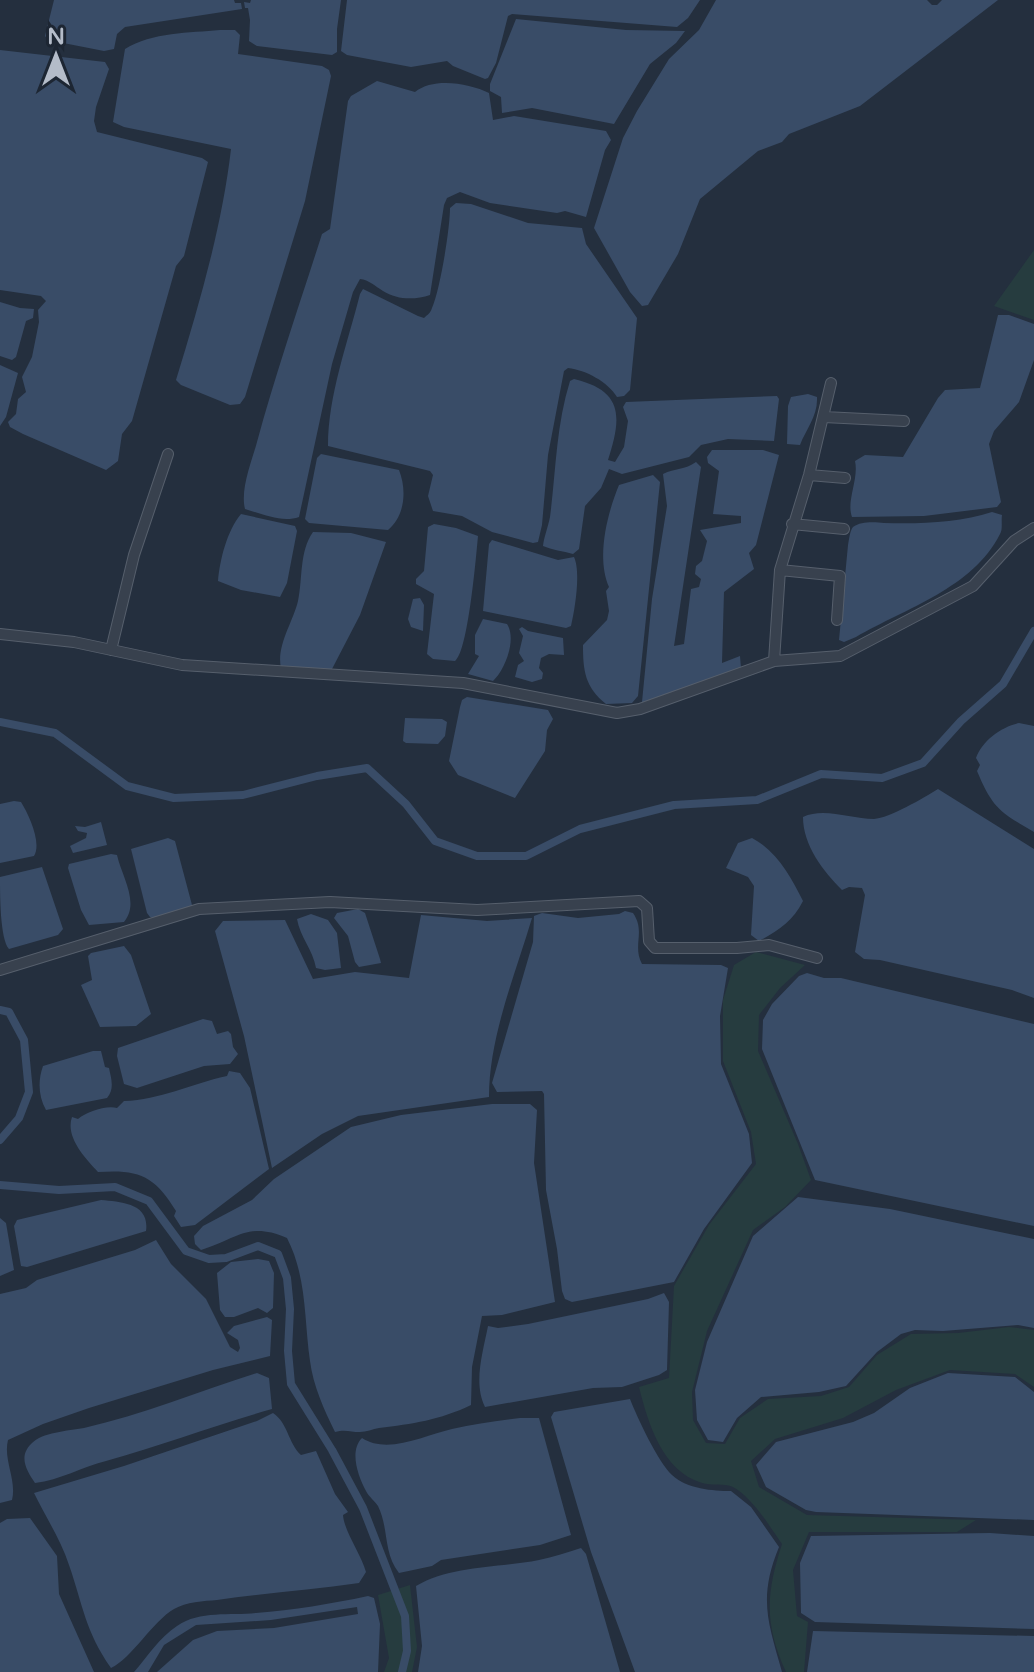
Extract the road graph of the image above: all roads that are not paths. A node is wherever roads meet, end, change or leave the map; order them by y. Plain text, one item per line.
1 (831, 383) dead end
2 (824, 417) junction
3 (904, 421) dead end
4 (168, 454) dead end
5 (809, 475) junction
6 (845, 478) dead end
7 (792, 524) junction
8 (1034, 528) edge
9 (844, 529) dead end
10 (780, 570) junction
11 (837, 620) dead end
12 (0, 634) edge
13 (111, 650) junction
14 (774, 661) junction
15 (817, 958) dead end
16 (0, 970) edge

1 - 2 street
2 - 3 street
2 - 5 street
4 - 13 street
5 - 6 street
5 - 7 street
7 - 9 street
7 - 10 street
8 - 14 street
10 - 11 street
10 - 14 street
12 - 13 street
13 - 14 street
15 - 16 street

